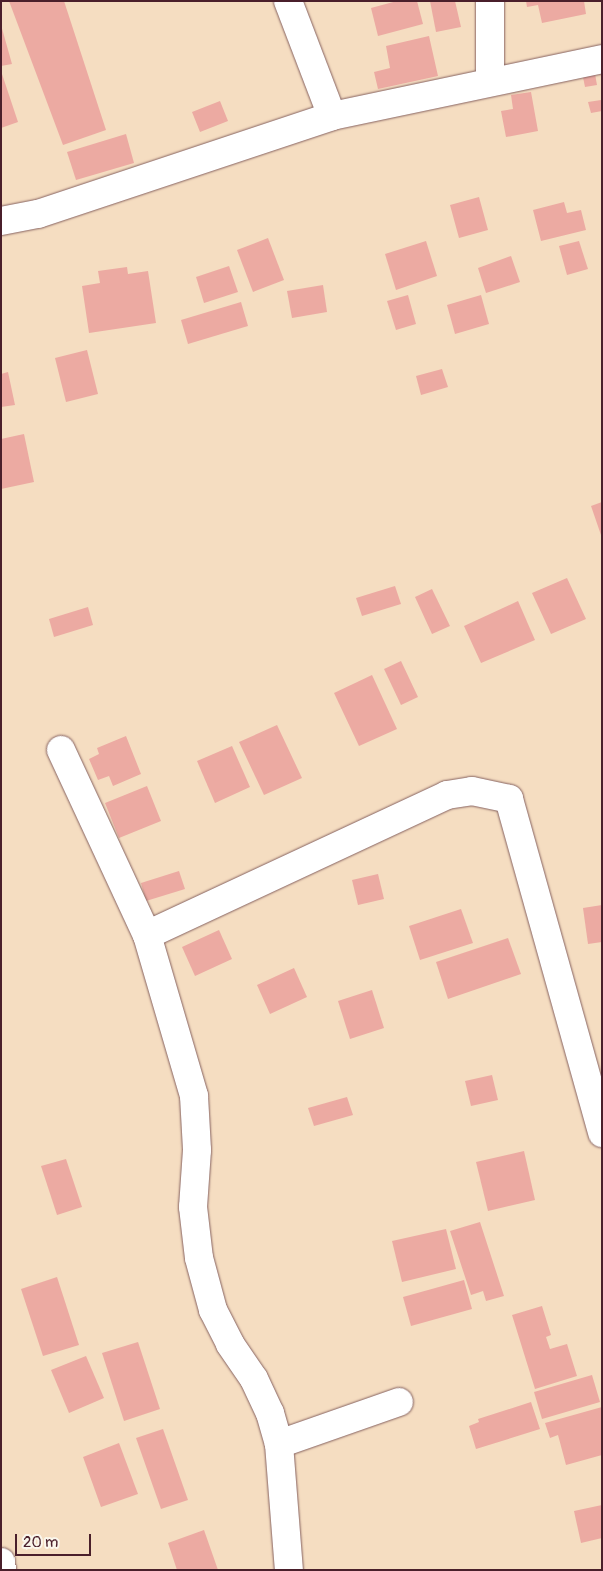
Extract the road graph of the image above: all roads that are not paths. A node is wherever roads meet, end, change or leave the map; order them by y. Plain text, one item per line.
1 (288, 1) edge
2 (490, 1) edge
3 (602, 59) edge
4 (490, 81) junction
5 (332, 116) junction
6 (1, 221) edge
7 (61, 750) dead end
8 (147, 935) junction
9 (602, 1133) edge
10 (399, 1402) dead end
11 (279, 1444) junction
12 (1, 1562) edge
13 (2, 1570) edge
14 (289, 1570) edge

1 - 5 street
2 - 4 street
3 - 4 street
4 - 5 street
5 - 6 street
7 - 8 street
8 - 9 street
8 - 11 street
10 - 11 street
11 - 14 street
12 - 13 street

